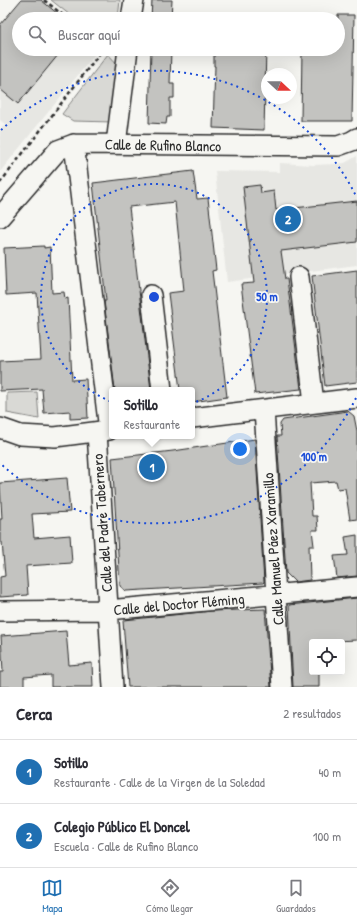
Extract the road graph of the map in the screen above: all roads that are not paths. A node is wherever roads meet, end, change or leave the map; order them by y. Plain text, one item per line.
1 (134, 0) edge
2 (132, 12) edge
3 (127, 56) edge
4 (357, 138) edge
5 (74, 144) junction
6 (116, 144) junction
7 (2, 212) edge
8 (299, 277) dead end
9 (152, 294) dead end
10 (162, 387) edge
11 (357, 398) edge
12 (314, 403) junction
13 (264, 410) junction
14 (195, 418) edge
15 (0, 428) edge
16 (106, 430) edge
17 (357, 587) edge
18 (276, 595) junction
19 (108, 610) junction
20 (0, 611) edge
21 (113, 687) edge
22 (282, 687) edge

1 - 2 street
3 - 6 street
4 - 6 street, Calle de Rufino Blanco
5 - 6 street, Calle de Rufino Blanco
5 - 7 street, Calle de Rufino Blanco
5 - 16 street, Calle del Padre Tabernero
8 - 12 street
9 - 10 street
11 - 12 street
12 - 13 street
13 - 14 street
13 - 18 street, Calle Manuel Páez Xaramillo
15 - 16 street
16 - 19 street, Calle del Padre Tabernero
17 - 18 street, Calle del Doctor Fléming
18 - 19 street, Calle del Doctor Fléming
18 - 22 street, Calle Manuel Páez Xaramillo
19 - 20 street, Calle del Doctor Fléming
19 - 21 street, Calle del Padre Tabernero

